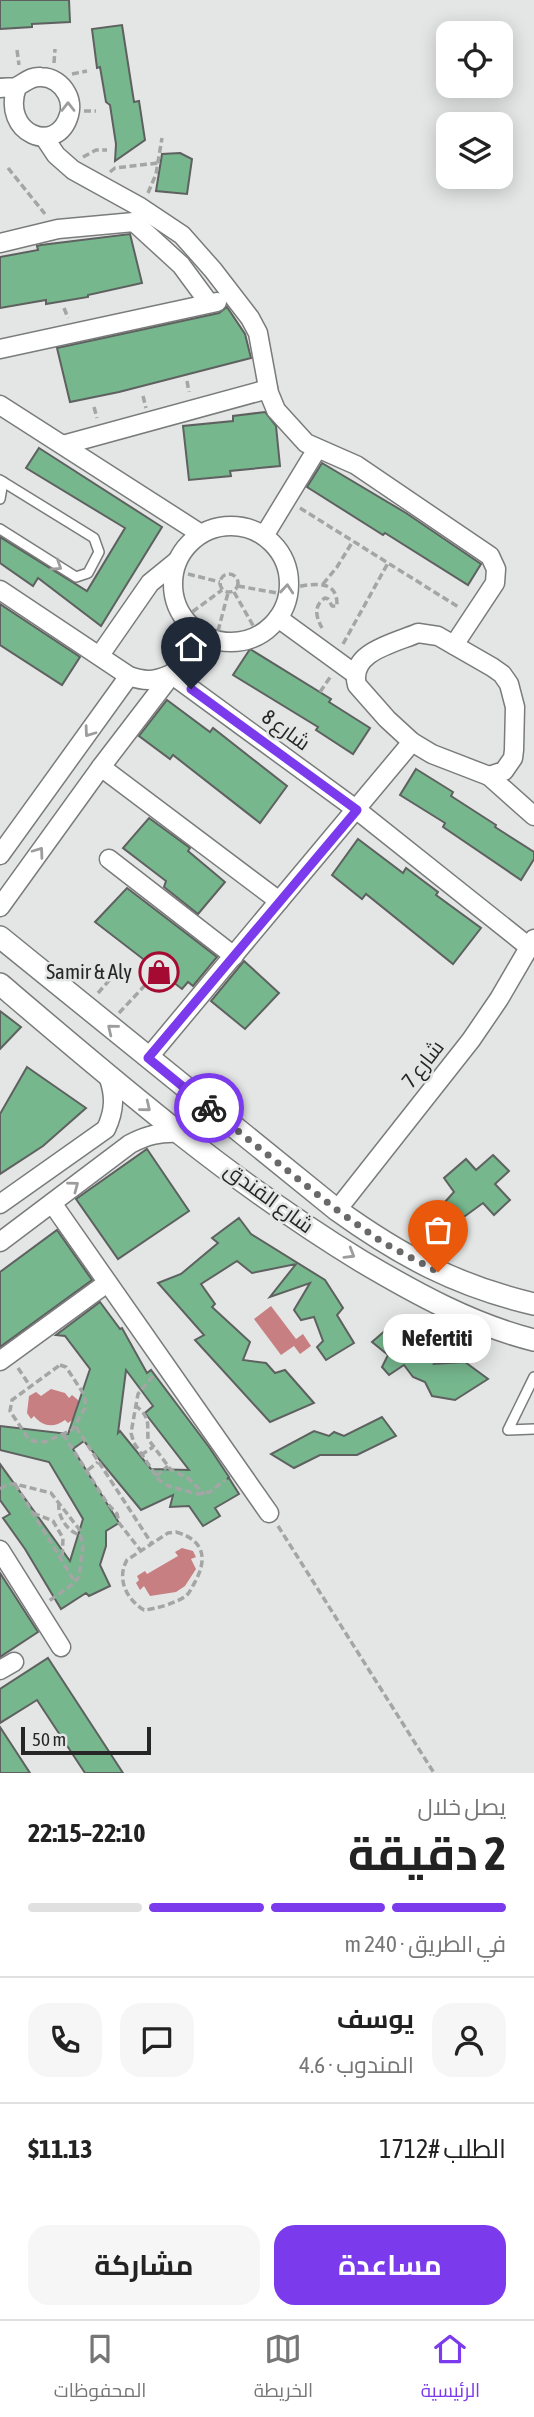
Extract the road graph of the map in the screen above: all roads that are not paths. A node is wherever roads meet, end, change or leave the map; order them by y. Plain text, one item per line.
1 (8, 87) edge
2 (6, 120) edge
3 (44, 137) junction
4 (0, 243) edge
5 (234, 298) junction
6 (209, 303) junction
7 (0, 349) edge
8 (268, 389) junction
9 (0, 405) edge
10 (63, 445) junction
11 (317, 449) junction
12 (1, 482) edge
13 (0, 499) edge
14 (0, 529) edge
15 (201, 534) junction
16 (264, 536) junction
17 (176, 566) junction
18 (0, 590) edge
19 (278, 618) junction
20 (209, 638) junction
21 (454, 645) junction
22 (100, 655) junction
23 (171, 674) junction
24 (355, 674) junction
25 (129, 676) junction
26 (412, 742) junction
27 (101, 767) junction
28 (489, 776) junction
29 (357, 810) junction
30 (534, 816) edge
31 (0, 855) edge
32 (109, 859) dead end
33 (279, 901) junction
34 (0, 907) edge
35 (0, 937) edge
36 (532, 943) edge
37 (234, 956) junction
38 (0, 984) edge
39 (148, 1058) junction
40 (108, 1076) junction
41 (179, 1133) junction
42 (52, 1203) junction
43 (0, 1204) edge
44 (337, 1210) junction
45 (0, 1242) edge
46 (107, 1283) junction
47 (534, 1304) edge
48 (534, 1340) edge
49 (0, 1361) edge
50 (534, 1377) edge
51 (534, 1429) edge
52 (269, 1513) road end
53 (0, 1550) edge
54 (61, 1647) dead end

1 - 2 street
3 -> 1 street
2 - 3 street
3 - 5 street
4 - 6 street
5 - 6 street
5 - 8 street
6 - 7 street
8 - 10 street
8 - 11 street
9 - 10 street
10 - 15 street
11 - 16 street
11 - 21 street
12 - 13 lane
14 -> 12 lane
15 - 16 street
15 - 17 street
19 -> 16 street
17 - 20 street
17 - 22 street
18 - 22 street
19 - 20 street
19 - 24 street
20 - 23 street
21 - 24 street
21 - 28 street
22 - 25 street
23 - 25 street
23 - 27 street
23 - 29 street, شارع 8
24 - 26 street
25 -> 31 street
26 - 28 street
26 - 29 street
27 - 33 street
34 -> 27 street
28 - 30 street
29 - 33 street
29 - 36 street, شارع 8
32 - 37 street
33 - 37 street
39 -> 35 street, شارع الفندق
36 - 44 street, شارع 7
37 - 39 street
38 - 40 street, شارع الفندق
39 - 44 street, شارع الفندق
40 -> 41 street, شارع الفندق
40 - 43 street
42 -> 41 street
41 -> 48 street, شارع الفندق
42 - 45 street
42 - 46 street
44 - 47 street, شارع الفندق
46 - 49 street
46 - 52 street
50 - 51 lane
53 - 54 street

